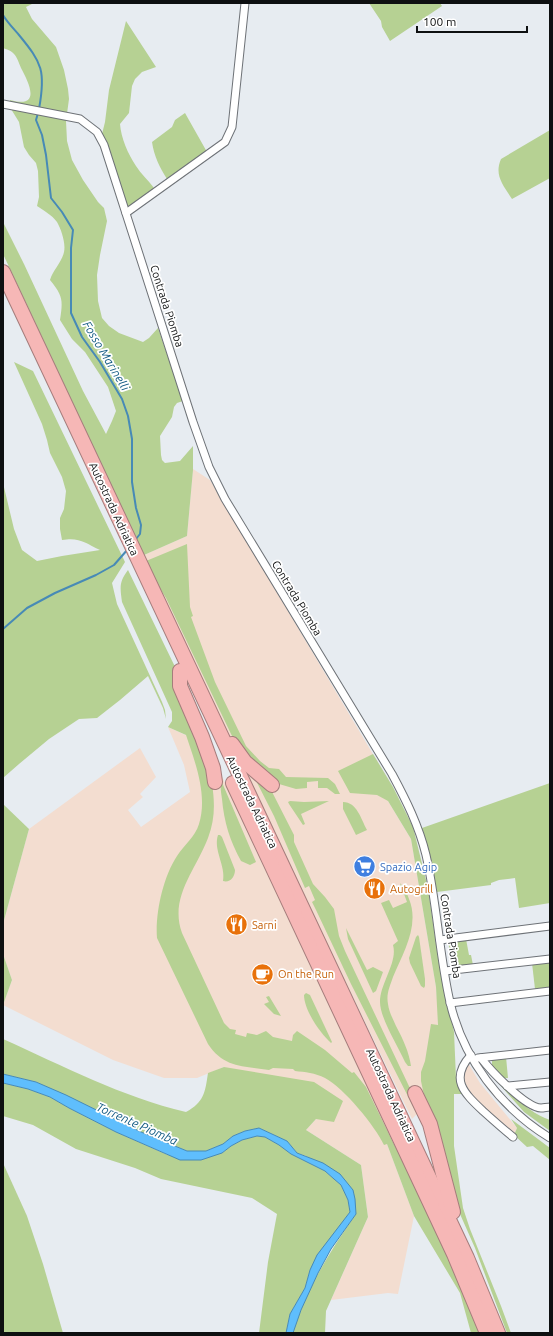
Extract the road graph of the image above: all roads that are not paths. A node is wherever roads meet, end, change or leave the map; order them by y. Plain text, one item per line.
1 (245, 3) edge
2 (3, 104) edge
3 (126, 213) junction
4 (3, 272) edge
5 (3, 294) edge
6 (80, 448) junction
7 (180, 671) junction
8 (201, 695) junction
9 (215, 782) dead end
10 (272, 785) dead end
11 (550, 926) edge
12 (440, 940) junction
13 (550, 959) edge
14 (445, 971) junction
15 (550, 991) edge
16 (450, 1002) junction
17 (550, 1050) edge
18 (472, 1057) junction
19 (481, 1058) junction
20 (363, 1080) dead end
21 (550, 1082) edge
22 (507, 1086) junction
23 (415, 1093) dead end
24 (550, 1107) edge
25 (513, 1137) dead end
26 (550, 1138) edge
27 (418, 1178) junction
28 (467, 1258) junction
29 (487, 1333) edge
30 (498, 1333) edge

1 - 3 street
2 - 3 street, Contrada Piomba
3 - 12 street, Contrada Piomba
4 - 6 highway, Autostrada Adriatica
5 - 6 highway, Autostrada Adriatica
6 - 7 highway, Autostrada Adriatica
6 - 8 highway, Autostrada Adriatica
7 - 9 highway
7 - 27 highway, Autostrada Adriatica
8 - 10 highway
8 - 28 highway, Autostrada Adriatica
11 - 12 street
12 - 14 street, Contrada Piomba
13 - 14 street
14 - 16 street, Contrada Piomba
15 - 16 street
16 - 18 street, Contrada Piomba
17 - 19 street
18 - 19 street
18 - 25 street
18 - 26 street, Contrada Piomba
19 - 22 street
20 - 27 highway
21 - 22 street
22 - 24 street
23 - 28 highway
27 - 29 highway, Autostrada Adriatica
28 - 30 highway, Autostrada Adriatica

